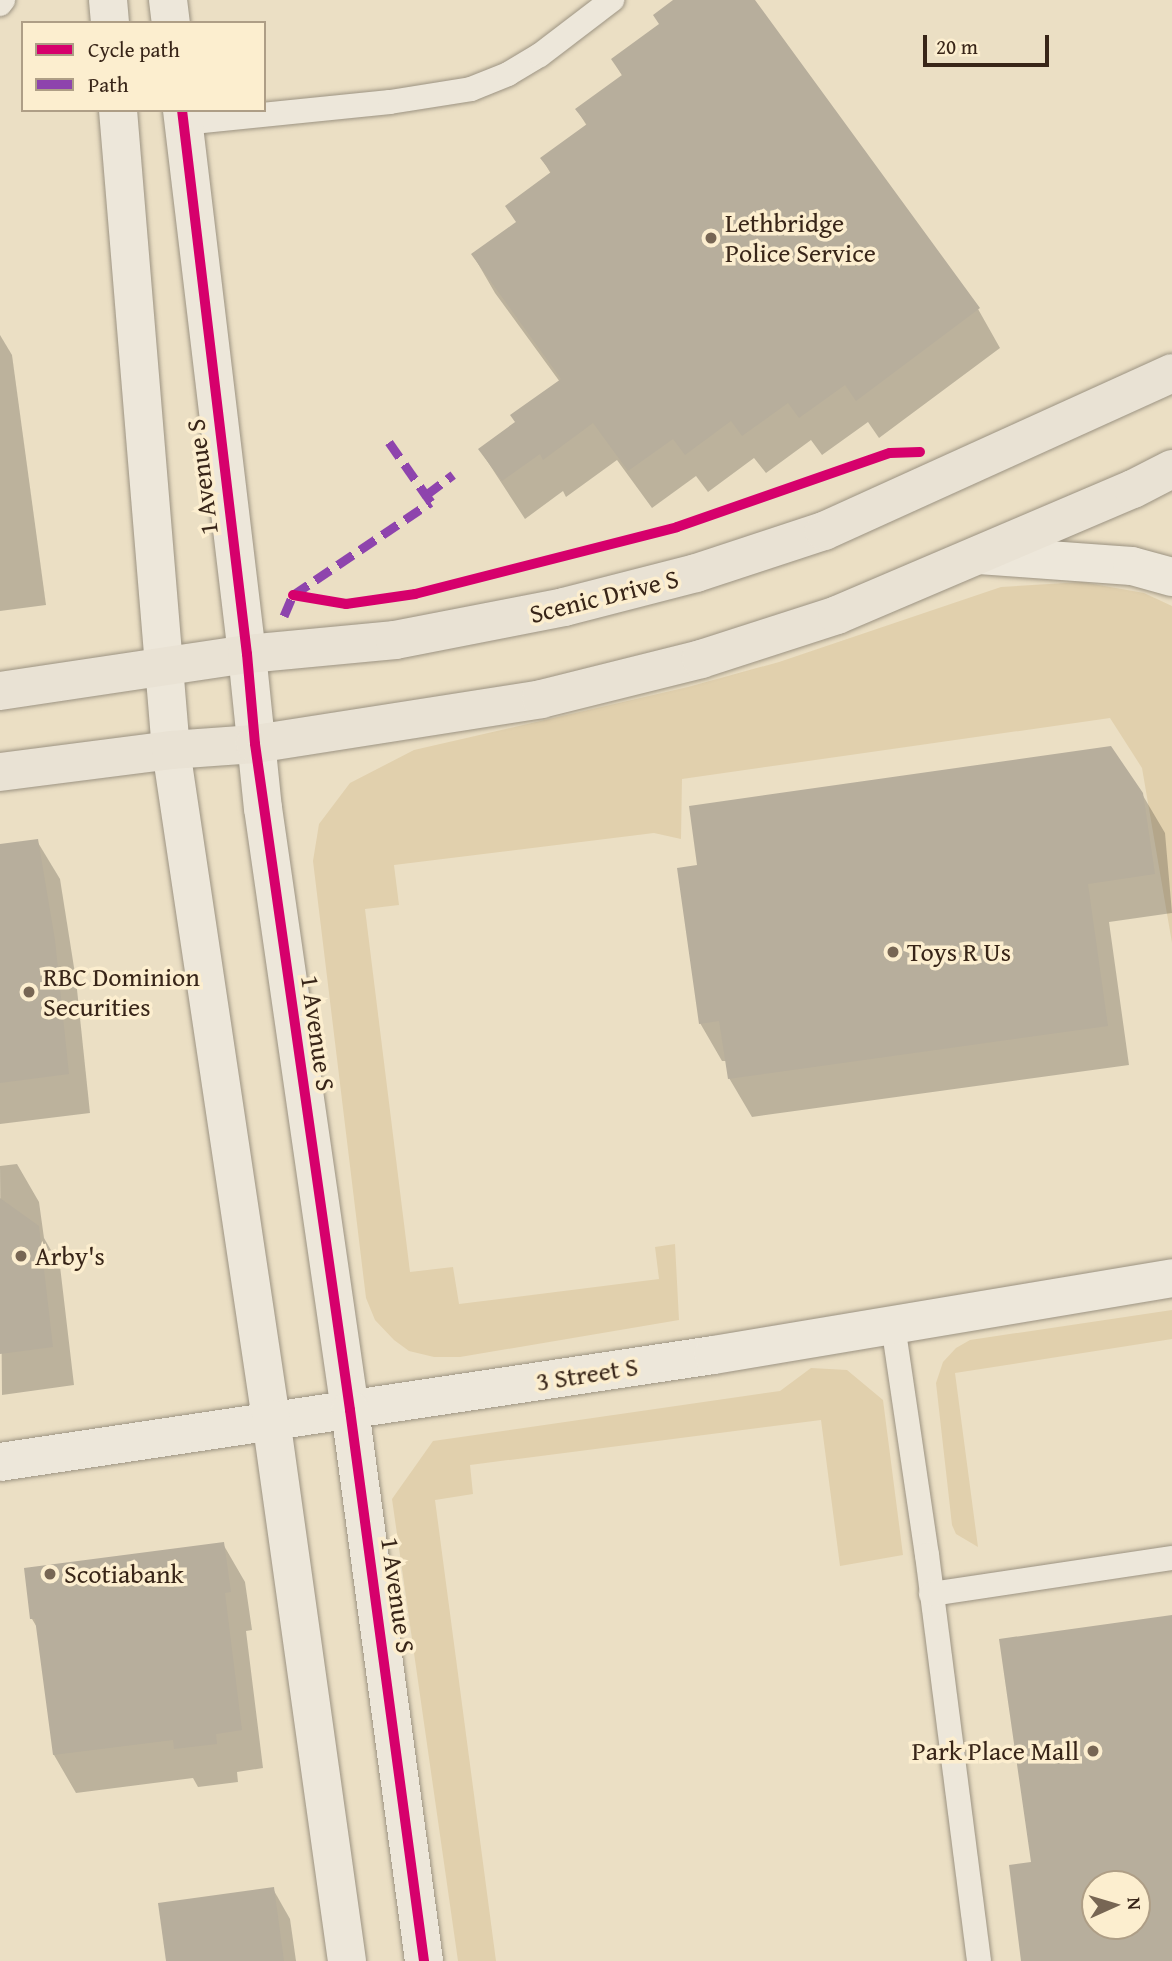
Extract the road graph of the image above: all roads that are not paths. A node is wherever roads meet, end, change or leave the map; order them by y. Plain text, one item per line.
1 (108, 0) edge
2 (168, 0) edge
3 (612, 0) edge
4 (110, 21) edge
5 (171, 21) edge
6 (266, 110) edge
7 (118, 112) edge
8 (241, 112) edge
9 (182, 116) edge
10 (1172, 373) edge
11 (1172, 469) edge
12 (979, 555) junction
13 (1172, 577) edge
14 (247, 654) junction
15 (162, 667) junction
16 (0, 691) edge
17 (255, 744) junction
18 (171, 750) junction
19 (0, 772) edge
20 (1172, 1278) edge
21 (893, 1325) junction
22 (350, 1410) junction
23 (271, 1419) junction
24 (0, 1462) edge
25 (1172, 1558) edge
26 (931, 1594) junction
27 (347, 1961) edge
28 (424, 1961) edge
29 (979, 1961) edge

1 - 4 street
2 - 5 street
3 - 6 lane
7 - 15 street, 1 Avenue S
8 - 9 lane
9 - 14 street, 1 Avenue S
10 - 14 main road, Scenic Drive S
11 - 12 main road
12 - 13 street
12 - 17 main road
14 - 15 main road, Scenic Drive S
14 - 17 street, 1 Avenue S
15 - 16 main road, Scenic Drive S
15 - 18 street, 1 Avenue S
17 - 18 main road
17 - 22 street, 1 Avenue S
18 - 19 main road
18 - 23 street, 1 Avenue S
20 - 21 street, 3 Street S
21 - 22 street, 3 Street S
21 - 26 lane
22 - 23 street, 3 Street S
22 - 28 street, 1 Avenue S
23 - 24 street, 3 Street S
23 - 27 street, 1 Avenue S
25 - 26 lane
26 - 29 lane

